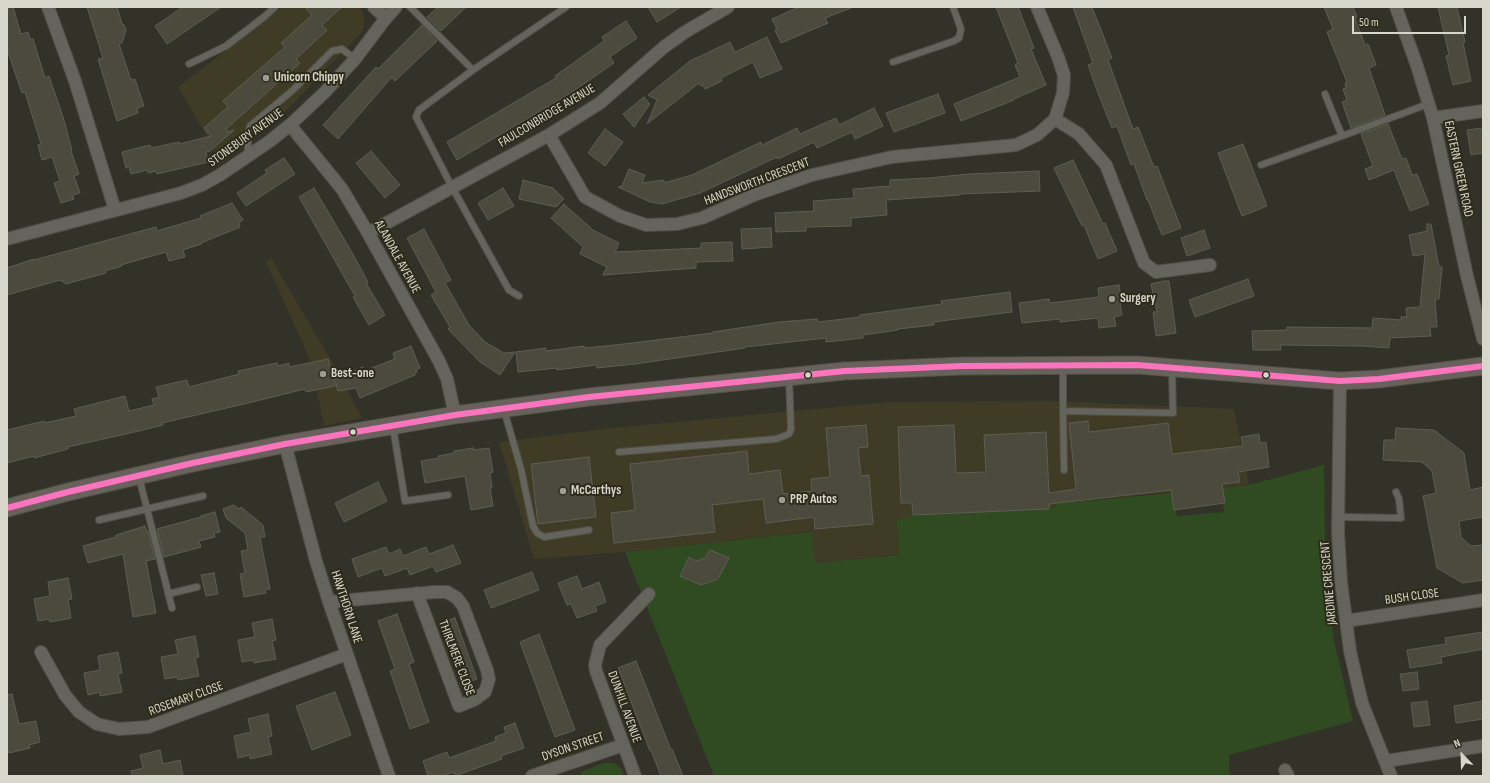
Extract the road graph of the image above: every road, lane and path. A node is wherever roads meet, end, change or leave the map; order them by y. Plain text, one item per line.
1 (48, 7) edge
2 (275, 7) edge
3 (374, 7) edge
4 (396, 7) edge
5 (410, 7) edge
6 (566, 7) edge
7 (728, 7) edge
8 (953, 7) edge
9 (1037, 7) edge
10 (1396, 7) edge
11 (715, 10) edge
12 (386, 18) junction
13 (355, 59) junction
14 (892, 62) dead end
15 (189, 64) dead end
16 (474, 70) junction
17 (1325, 94) dead end
18 (1428, 104) junction
19 (1483, 112) edge
20 (1433, 118) junction
21 (1056, 119) junction
22 (290, 125) junction
23 (548, 134) junction
24 (1342, 136) junction
25 (248, 156) junction
26 (1260, 166) dead end
27 (452, 187) junction
28 (116, 210) junction
29 (368, 233) junction
30 (7, 239) edge
31 (1210, 265) dead end
32 (519, 296) dead end
33 (1483, 340) edge
34 (1063, 365) junction
35 (1483, 366) edge
36 (1172, 368) junction
37 (789, 377) junction
38 (1340, 381) junction
39 (504, 409) junction
40 (1063, 411) junction
41 (455, 415) junction
42 (393, 426) junction
43 (285, 444) junction
44 (619, 452) dead end
45 (1064, 470) dead end
46 (138, 476) junction
47 (1396, 492) dead end
48 (448, 495) dead end
49 (203, 496) dead end
50 (7, 508) edge
51 (146, 509) junction
52 (1339, 517) junction
53 (99, 520) dead end
54 (589, 530) dead end
55 (198, 587) dead end
56 (168, 594) junction
57 (417, 594) junction
58 (649, 594) dead end
59 (1483, 600) edge
60 (329, 602) junction
61 (172, 608) dead end
62 (1346, 621) junction
63 (41, 652) dead end
64 (347, 654) junction
65 (623, 745) junction
66 (1483, 746) edge
67 (1386, 762) junction
68 (389, 776) edge
69 (532, 776) edge
70 (635, 776) edge
71 (1391, 776) edge

1 - 28 street
2 - 15 lane
3 - 12 street
4 - 12 street, STONEBURY AVENUE
5 - 16 lane
6 - 16 lane
7 - 11 street, FAULCONBRIDGE AVENUE
8 - 14 lane
9 - 21 street
10 - 18 street, EASTERN GREEN ROAD
11 - 23 street, FAULCONBRIDGE AVENUE
12 - 13 street, STONEBURY AVENUE
13 - 22 street, STONEBURY AVENUE
13 - 25 lane
16 - 27 lane
17 - 24 lane
18 - 20 street, EASTERN GREEN ROAD
18 - 24 lane
19 - 20 street
20 - 33 street, EASTERN GREEN ROAD
21 - 23 street, HANDSWORTH CRESCENT
21 - 31 street
22 - 25 street, STONEBURY AVENUE
22 - 29 street, ALANDALE AVENUE
23 - 27 street, FAULCONBRIDGE AVENUE
24 - 26 lane
25 - 28 street, STONEBURY AVENUE
27 - 29 street, FAULCONBRIDGE AVENUE
27 - 32 lane
28 - 30 street, STONEBURY AVENUE
29 - 41 street, ALANDALE AVENUE
34 - 36 street
34 - 37 street
34 - 40 lane
35 - 38 street
36 - 38 street
36 - 40 lane
37 - 39 street
37 - 44 lane
38 - 52 street, JARDINE CRESCENT
39 - 41 street
39 - 54 lane
40 - 45 lane
41 - 42 street
42 - 43 street
42 - 48 lane
43 - 46 street
43 - 60 street, HAWTHORN LANE
46 - 50 street
46 - 51 lane
47 - 52 lane
49 - 51 lane
51 - 53 lane
51 - 56 lane
52 - 62 street, JARDINE CRESCENT
55 - 56 lane
56 - 61 lane
57 - 57 street, THIRLMERE CLOSE
57 - 60 street, THIRLMERE CLOSE
58 - 65 street, DUNHILL AVENUE
59 - 62 street, BUSH CLOSE
60 - 64 street, HAWTHORN LANE
62 - 67 street, JARDINE CRESCENT
63 - 64 street, ROSEMARY CLOSE
64 - 68 street, HAWTHORN LANE
65 - 69 street, DYSON STREET
65 - 70 street, DUNHILL AVENUE
66 - 67 street
67 - 71 street, JARDINE CRESCENT

